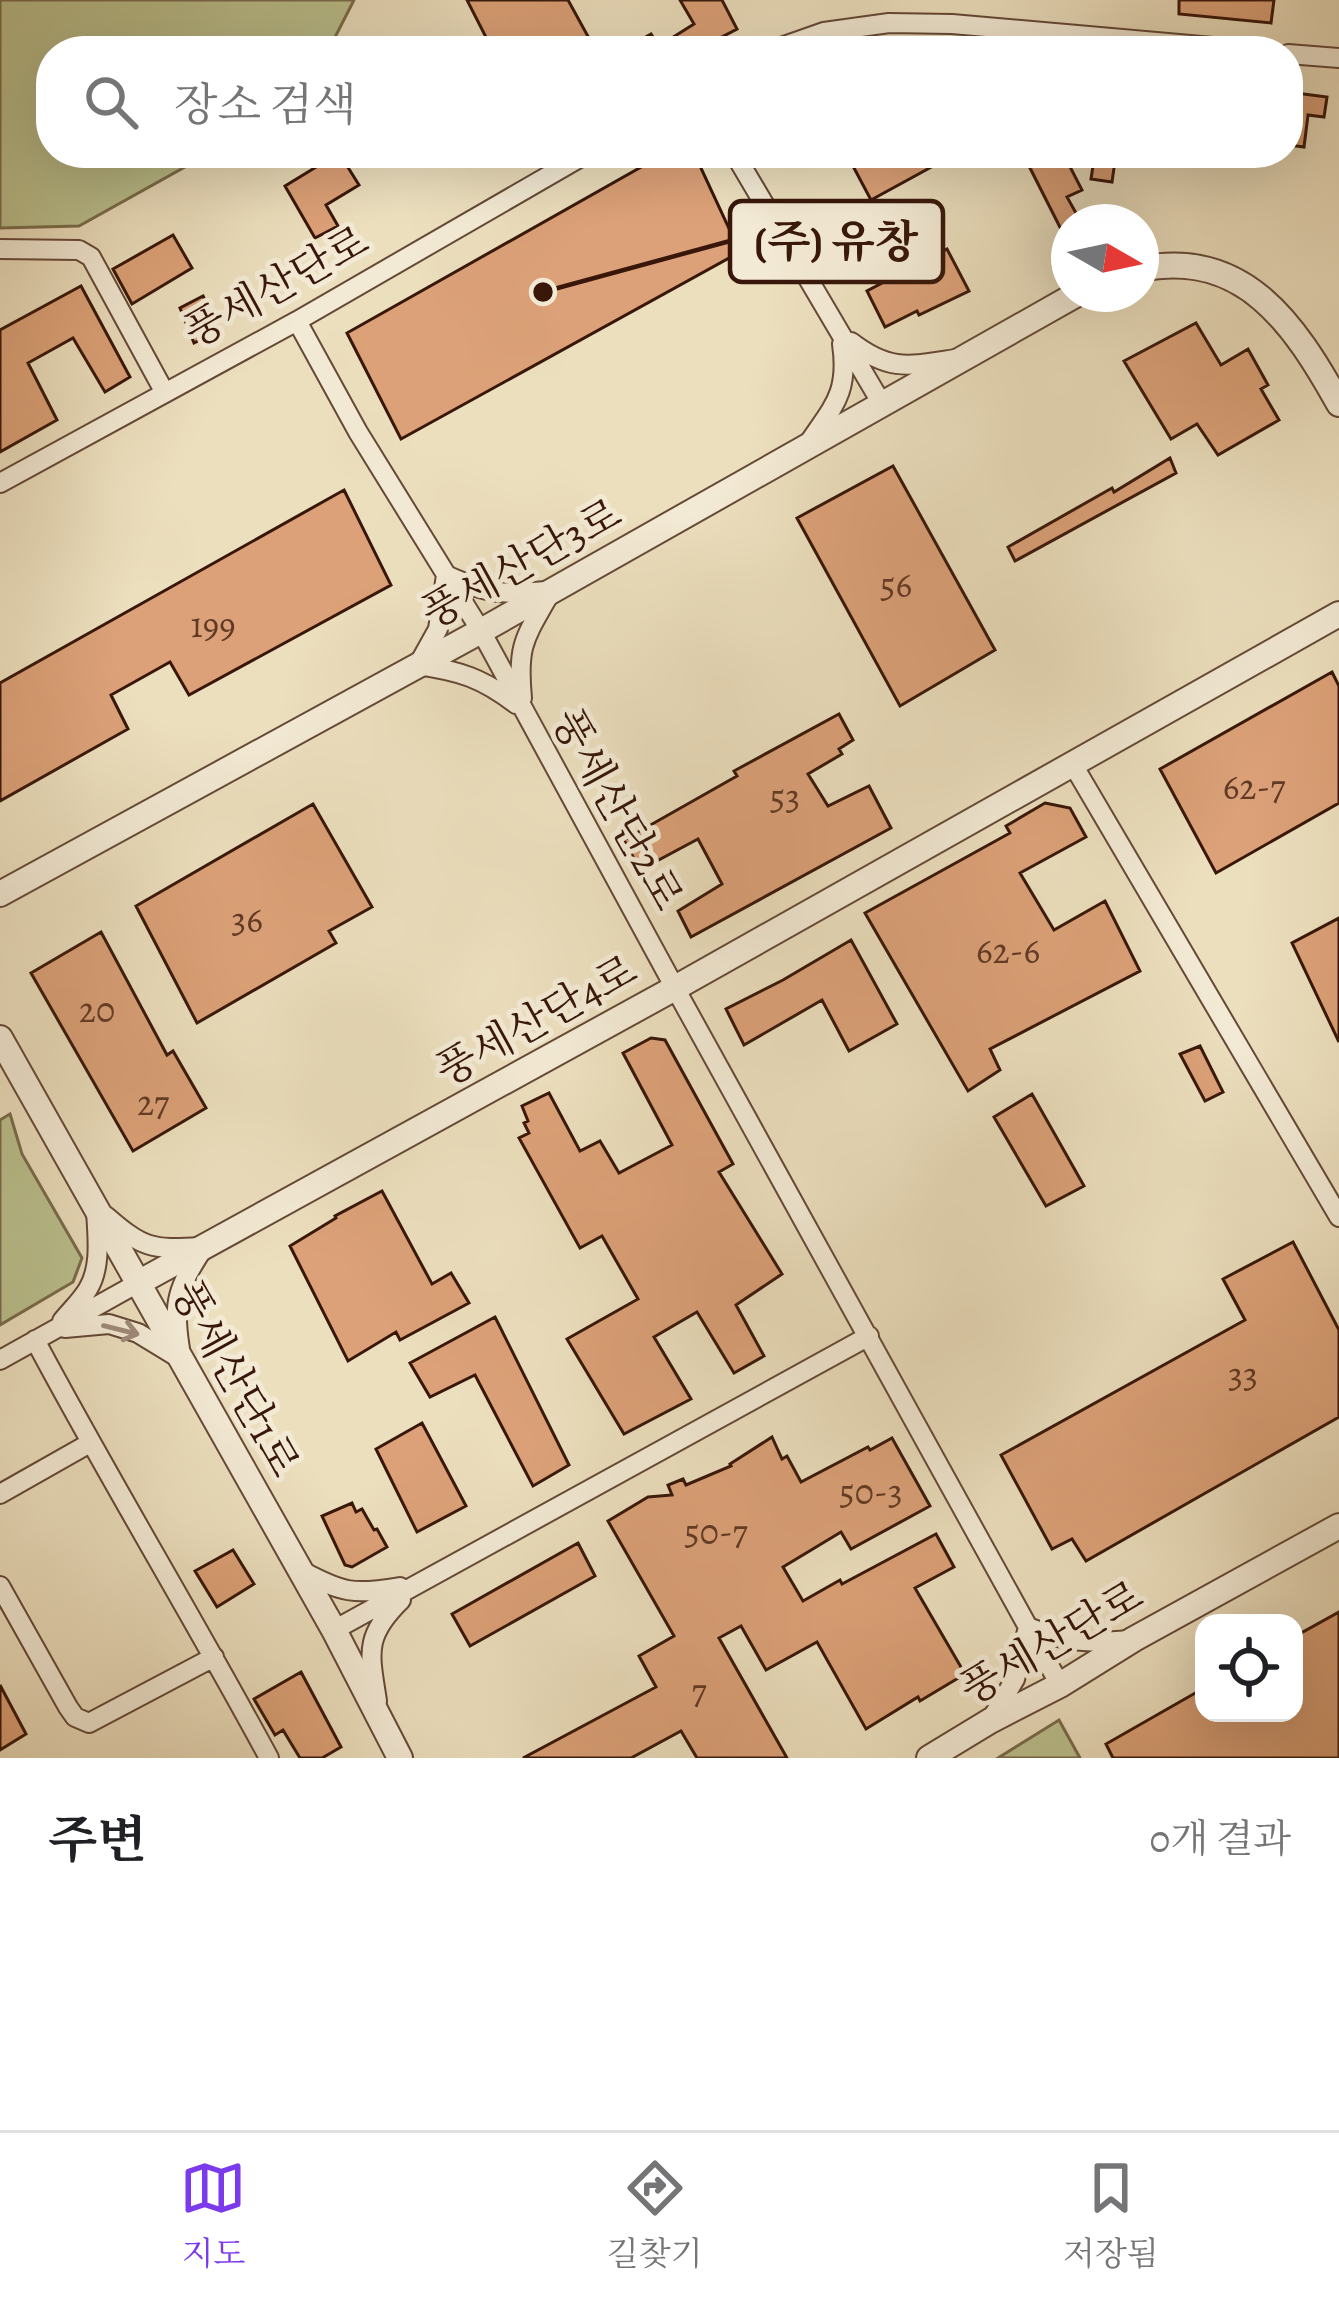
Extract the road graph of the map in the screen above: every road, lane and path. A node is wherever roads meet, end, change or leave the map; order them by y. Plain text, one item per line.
1 (813, 36) edge
2 (1088, 36) edge
3 (1303, 55) edge
4 (1339, 58) edge
5 (562, 168) edge
6 (743, 168) edge
7 (0, 249) edge
8 (1159, 265) edge
9 (1051, 309) edge
10 (297, 321) junction
11 (841, 333) junction
12 (965, 357) junction
13 (164, 393) junction
14 (882, 404) junction
15 (1339, 404) edge
16 (807, 446) junction
17 (0, 483) edge
18 (446, 575) junction
19 (551, 591) junction
20 (1339, 614) edge
21 (481, 631) junction
22 (418, 665) junction
23 (523, 710) junction
24 (1072, 763) junction
25 (0, 894) edge
26 (675, 988) junction
27 (0, 1038) edge
28 (96, 1208) junction
29 (1339, 1217) edge
30 (205, 1247) junction
31 (138, 1283) junction
32 (55, 1329) junction
33 (869, 1336) junction
34 (35, 1340) junction
35 (182, 1359) junction
36 (0, 1360) edge
37 (90, 1443) junction
38 (0, 1494) edge
39 (1339, 1526) edge
40 (300, 1570) junction
41 (417, 1585) junction
42 (0, 1586) edge
43 (1028, 1627) junction
44 (334, 1630) junction
45 (1134, 1640) junction
46 (214, 1657) junction
47 (1060, 1684) junction
48 (379, 1717) junction
49 (990, 1721) junction
50 (269, 1758) edge
51 (400, 1758) edge
52 (929, 1758) edge

1 - 2 street
3 - 4 street
5 - 10 street, 풍세산단로
6 - 11 street
7 - 13 street
8 - 15 street
9 - 12 street, 풍세산단3로
10 - 13 street, 풍세산단로
10 - 18 street, 풍세산단2로
11 - 12 street
11 - 14 street
11 - 16 street
12 - 14 street, 풍세산단3로
13 - 17 street, 풍세산단로
14 - 16 street, 풍세산단3로
16 - 19 street, 풍세산단3로
18 - 19 street
18 - 21 street, 풍세산단2로
18 - 22 street
19 - 21 street, 풍세산단3로
19 - 23 street
20 - 24 street, 풍세산단4로
21 - 22 street, 풍세산단3로
21 - 23 street, 풍세산단2로
22 - 23 street
22 - 25 street, 풍세산단3로
23 - 26 street, 풍세산단2로
24 - 26 street, 풍세산단4로
24 - 29 street
26 - 30 street, 풍세산단4로
26 - 33 street, 풍세산단2로
27 - 28 street, 풍세산단1로
28 - 30 street
28 - 31 street, 풍세산단1로
28 - 32 street
30 - 31 street, 풍세산단4로
30 - 35 street
31 - 32 street, 풍세산단4로
31 - 35 street, 풍세산단1로
32 - 34 street, 풍세산단4로
32 -> 35 street
33 - 41 street
33 - 43 street, 풍세산단2로
34 - 36 street, 풍세산단4로
34 - 37 street
35 - 40 street, 풍세산단1로
37 - 38 street
37 - 46 street
39 - 45 street, 풍세산단로
40 - 41 street
40 - 44 street, 풍세산단1로
41 - 44 street
41 - 48 street
42 - 46 street
43 - 45 street
43 - 47 street, 풍세산단2로
43 - 49 street
44 - 48 street, 풍세산단1로
45 - 47 street, 풍세산단로
46 - 50 street
47 - 49 street, 풍세산단로
48 - 51 street, 풍세산단1로
49 - 52 street, 풍세산단로

